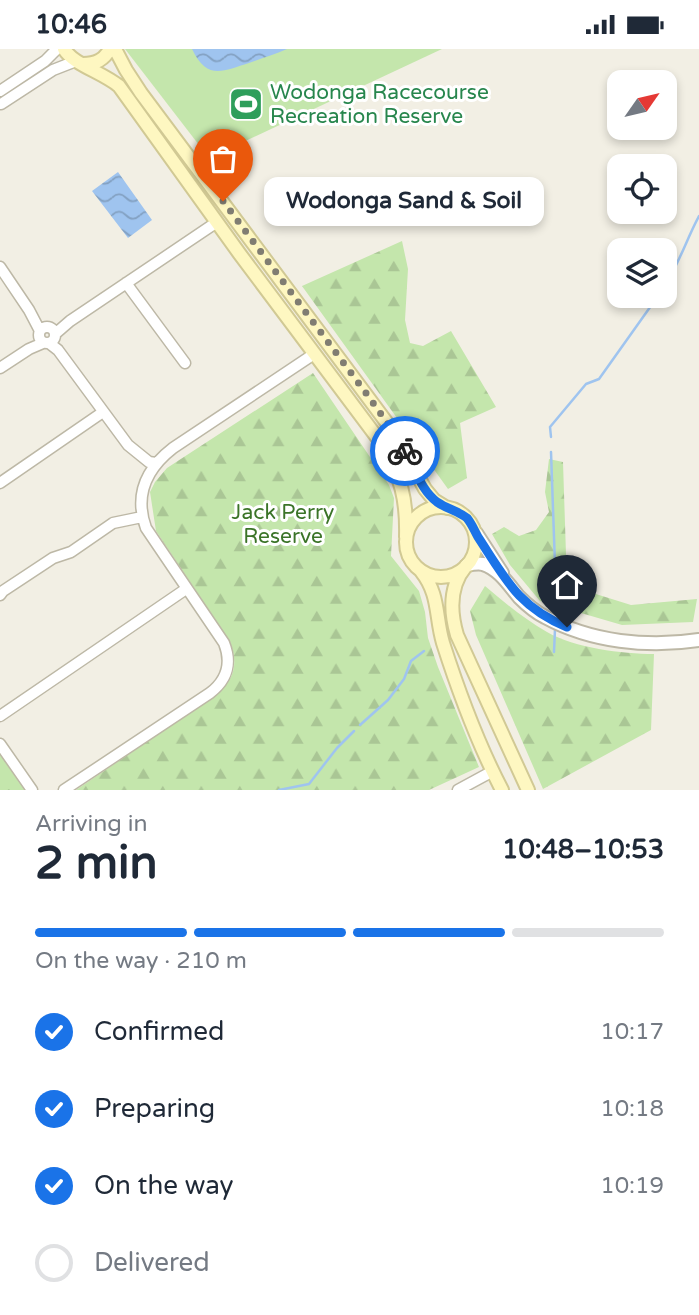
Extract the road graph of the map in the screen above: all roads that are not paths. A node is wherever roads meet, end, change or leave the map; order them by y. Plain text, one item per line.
1 (57, 49) edge
2 (64, 49) edge
3 (113, 49) edge
4 (79, 63) junction
5 (0, 91) edge
6 (0, 104) edge
7 (217, 222) junction
8 (252, 242) junction
9 (239, 253) junction
10 (0, 267) edge
11 (126, 283) junction
12 (48, 337) junction
13 (328, 344) junction
14 (314, 354) junction
15 (185, 363) dead end
16 (0, 368) edge
17 (103, 412) junction
18 (156, 463) junction
19 (0, 483) edge
20 (447, 508) junction
21 (142, 517) junction
22 (475, 533) junction
23 (406, 537) junction
24 (466, 565) junction
25 (421, 571) junction
26 (506, 581) junction
27 (186, 589) junction
28 (0, 595) edge
29 (699, 640) edge
30 (0, 716) edge
31 (0, 744) edge
32 (493, 771) junction
33 (32, 790) edge
34 (64, 790) edge
35 (458, 790) edge
36 (502, 790) edge
37 (528, 790) edge

1 - 5 street
2 - 4 main road
3 - 4 main road
3 - 8 main road
4 - 6 street
4 - 7 main road
7 - 9 main road
7 - 11 street
8 - 9 main road
8 - 13 main road
9 - 14 main road
10 - 12 street
11 - 12 street
11 - 15 street
12 - 16 street
12 - 17 street
13 - 14 main road
13 - 20 main road
14 - 18 street
14 - 23 main road
17 - 18 street
17 - 19 street
18 - 21 street
20 - 22 main road
20 - 23 main road
21 - 27 street
21 - 28 street
22 - 24 main road
22 - 26 street
23 - 25 main road
24 - 25 main road
24 - 26 street
24 - 37 main road
25 - 32 main road
26 - 29 street
27 - 30 street
27 - 34 street
31 - 33 street
32 - 35 street
32 - 36 main road

